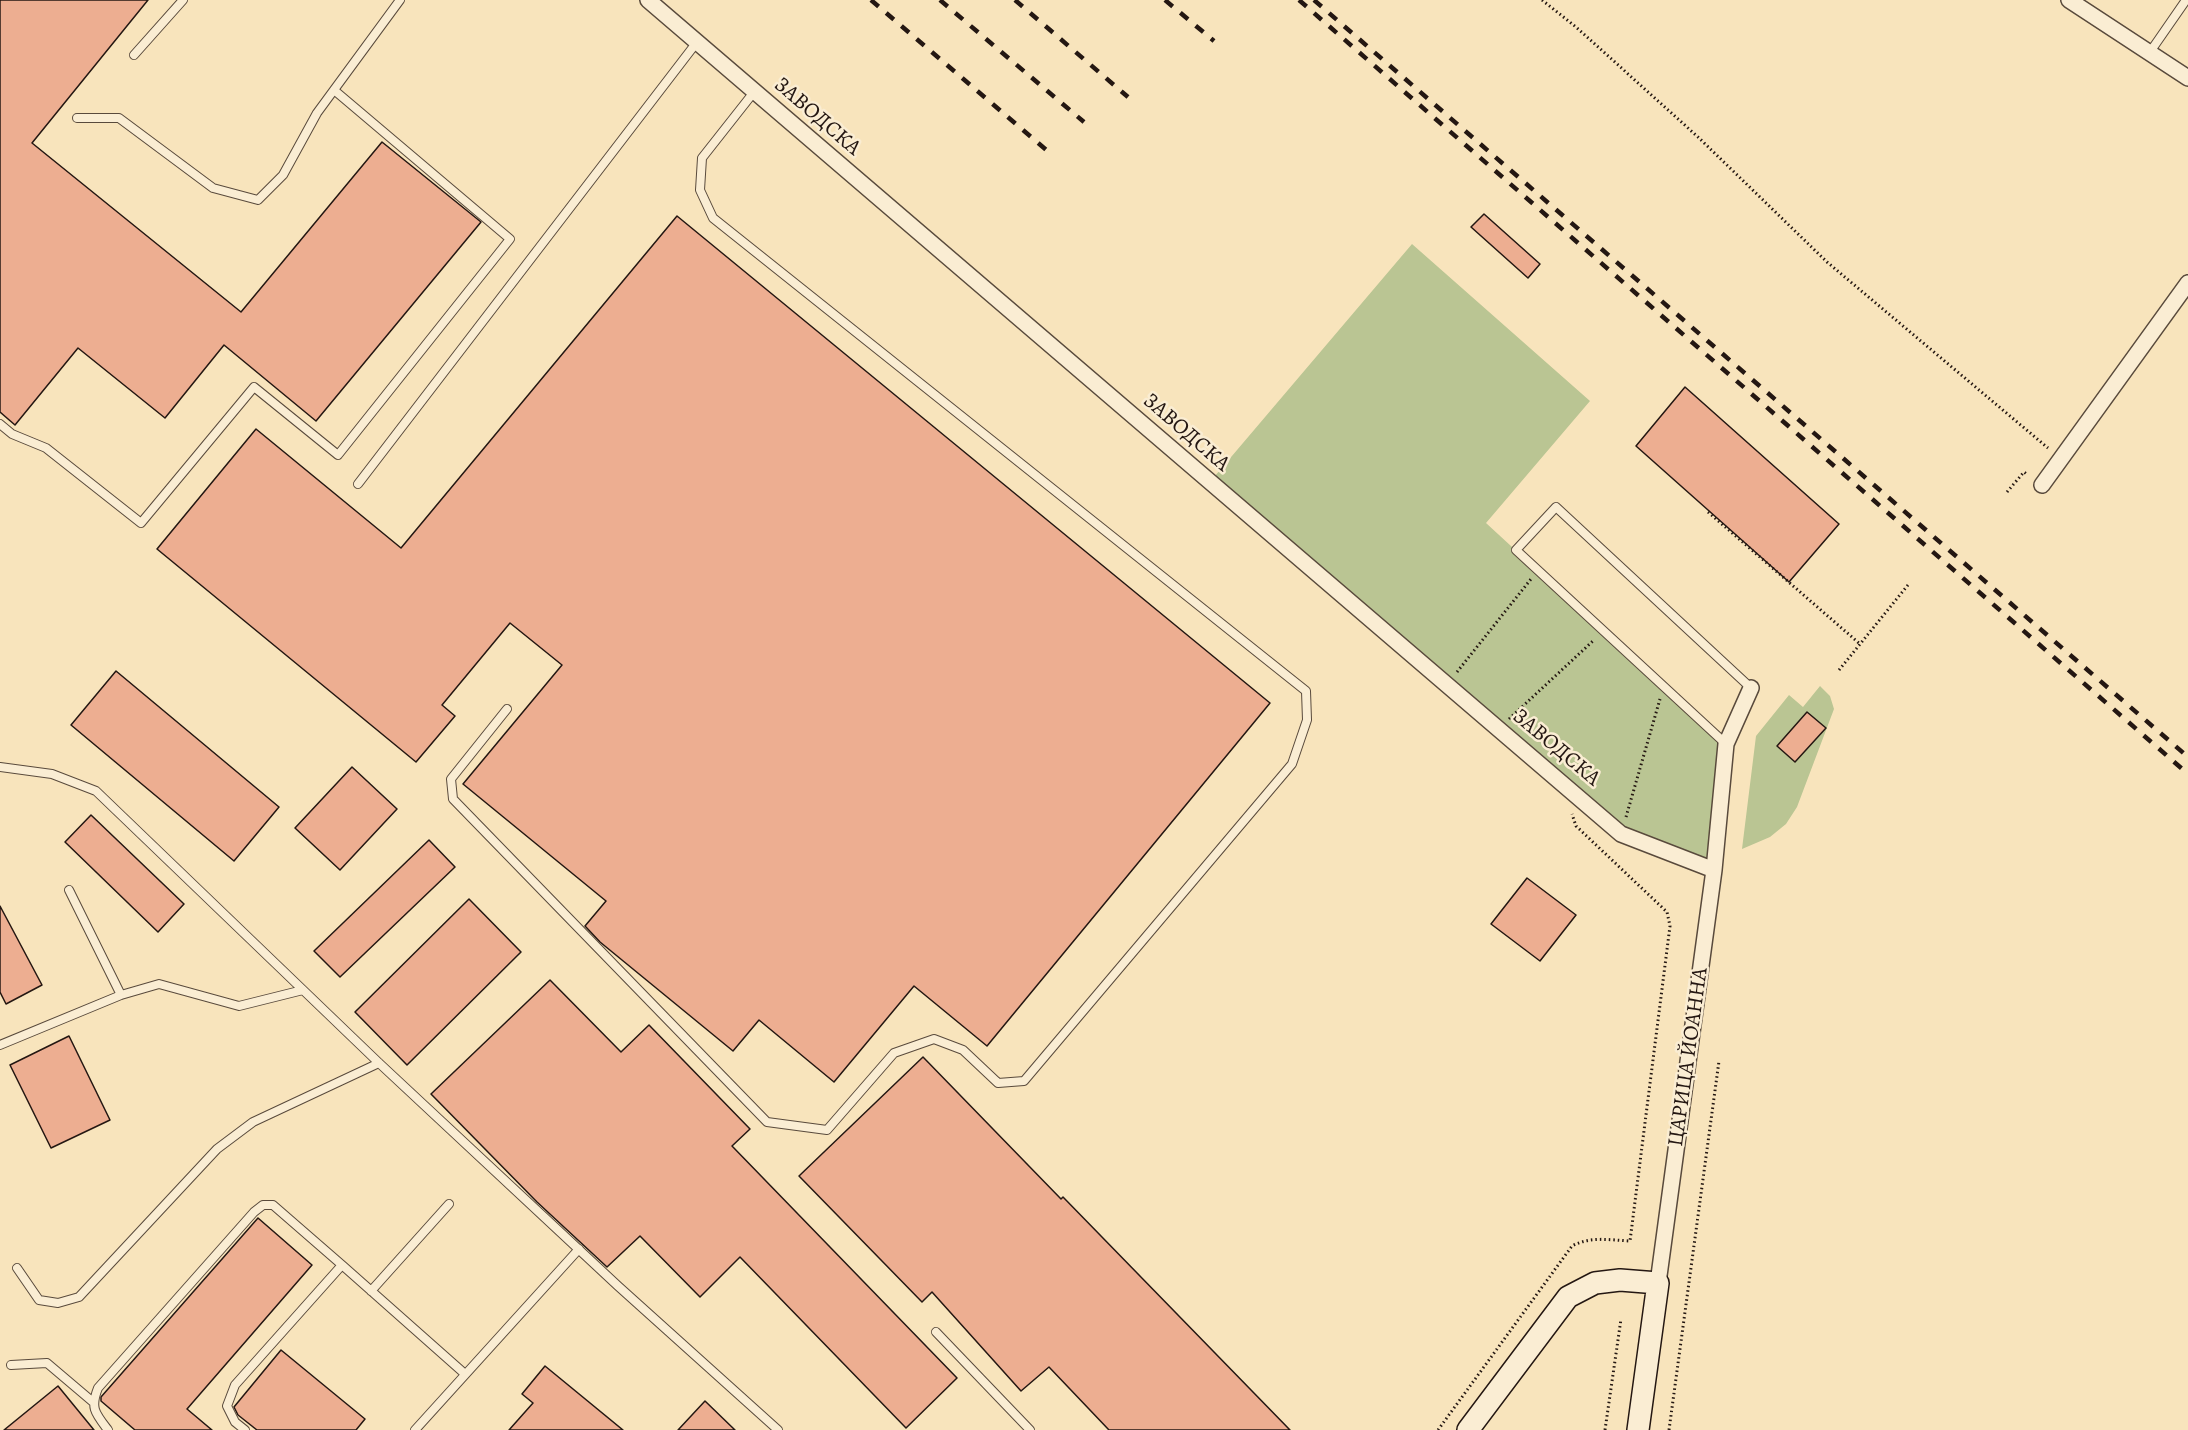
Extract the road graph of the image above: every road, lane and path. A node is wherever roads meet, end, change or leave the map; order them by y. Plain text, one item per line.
1 (183, 0) edge
2 (400, 0) edge
3 (648, 0) edge
4 (1542, 0) edge
5 (2069, 0) edge
6 (2186, 0) edge
7 (696, 42) junction
8 (2151, 52) junction
9 (134, 55) dead end
10 (2188, 78) edge
11 (334, 90) junction
12 (754, 92) junction
13 (76, 118) dead end
14 (2188, 283) edge
15 (0, 424) edge
16 (2060, 458) junction
17 (357, 484) dead end
18 (2042, 484) joint
19 (2007, 492) dead end
20 (1708, 512) dead end
21 (1538, 570) junction
22 (1908, 585) dead end
23 (1604, 631) junction
24 (1860, 644) junction
25 (1839, 670) dead end
26 (1447, 685) junction
27 (1664, 686) junction
28 (1751, 688) joint
29 (507, 709) dead end
30 (1498, 729) junction
31 (1726, 744) junction
32 (0, 767) edge
33 (1572, 814) dead end
34 (1621, 834) junction
35 (1714, 870) junction
36 (69, 890) dead end
37 (303, 990) junction
38 (121, 994) junction
39 (0, 1045) edge
40 (1719, 1061) dead end
41 (379, 1063) junction
42 (449, 1204) dead end
43 (579, 1249) junction
44 (342, 1265) junction
45 (17, 1269) dead end
46 (1658, 1283) junction
47 (371, 1291) junction
48 (1621, 1319) dead end
49 (936, 1332) dead end
50 (11, 1365) dead end
51 (465, 1374) junction
52 (93, 1402) junction
53 (108, 1430) edge
54 (245, 1430) edge
55 (415, 1430) edge
56 (778, 1430) edge
57 (1030, 1430) edge
58 (1438, 1430) edge
59 (1468, 1430) edge
60 (1605, 1430) edge
61 (1638, 1430) edge
62 (1669, 1430) edge

1 - 9 lane
2 - 11 lane
3 - 7 street, ЗАВОДСКА
4 - 16 path
5 - 8 street
6 - 8 lane
7 - 12 street, ЗАВОДСКА
7 - 17 lane
8 - 10 street
11 - 13 lane
11 - 15 lane
12 - 26 street, ЗАВОДСКА
12 - 29 lane
14 - 16 street
16 - 18 street
18 - 19 path
20 - 24 path
21 - 23 lane
21 - 26 path
21 - 28 lane
22 - 24 path
23 - 27 lane
23 - 30 path
24 - 25 path
26 - 30 street, ЗАВОДСКА
27 - 31 lane
27 - 34 path
28 - 31 street, ЦАРИЦА ЙОАННА
30 - 34 street, ЗАВОДСКА
31 - 35 street, ЦАРИЦА ЙОАННА
32 - 37 lane
33 - 58 path
34 - 35 street, ЗАВОДСКА
35 - 46 street, ЦАРИЦА ЙОАННА
36 - 38 lane
37 - 38 lane
37 - 41 lane
38 - 39 lane
40 - 62 path
41 - 43 lane
41 - 45 lane
42 - 47 lane
43 - 51 lane
43 - 56 lane
44 - 47 lane
44 - 52 lane
44 - 54 lane
46 - 59 street
46 - 61 street, ЦАРИЦА ЙОАННА
47 - 51 lane
48 - 60 path
49 - 57 lane
50 - 52 lane
51 - 55 lane
52 - 53 lane

